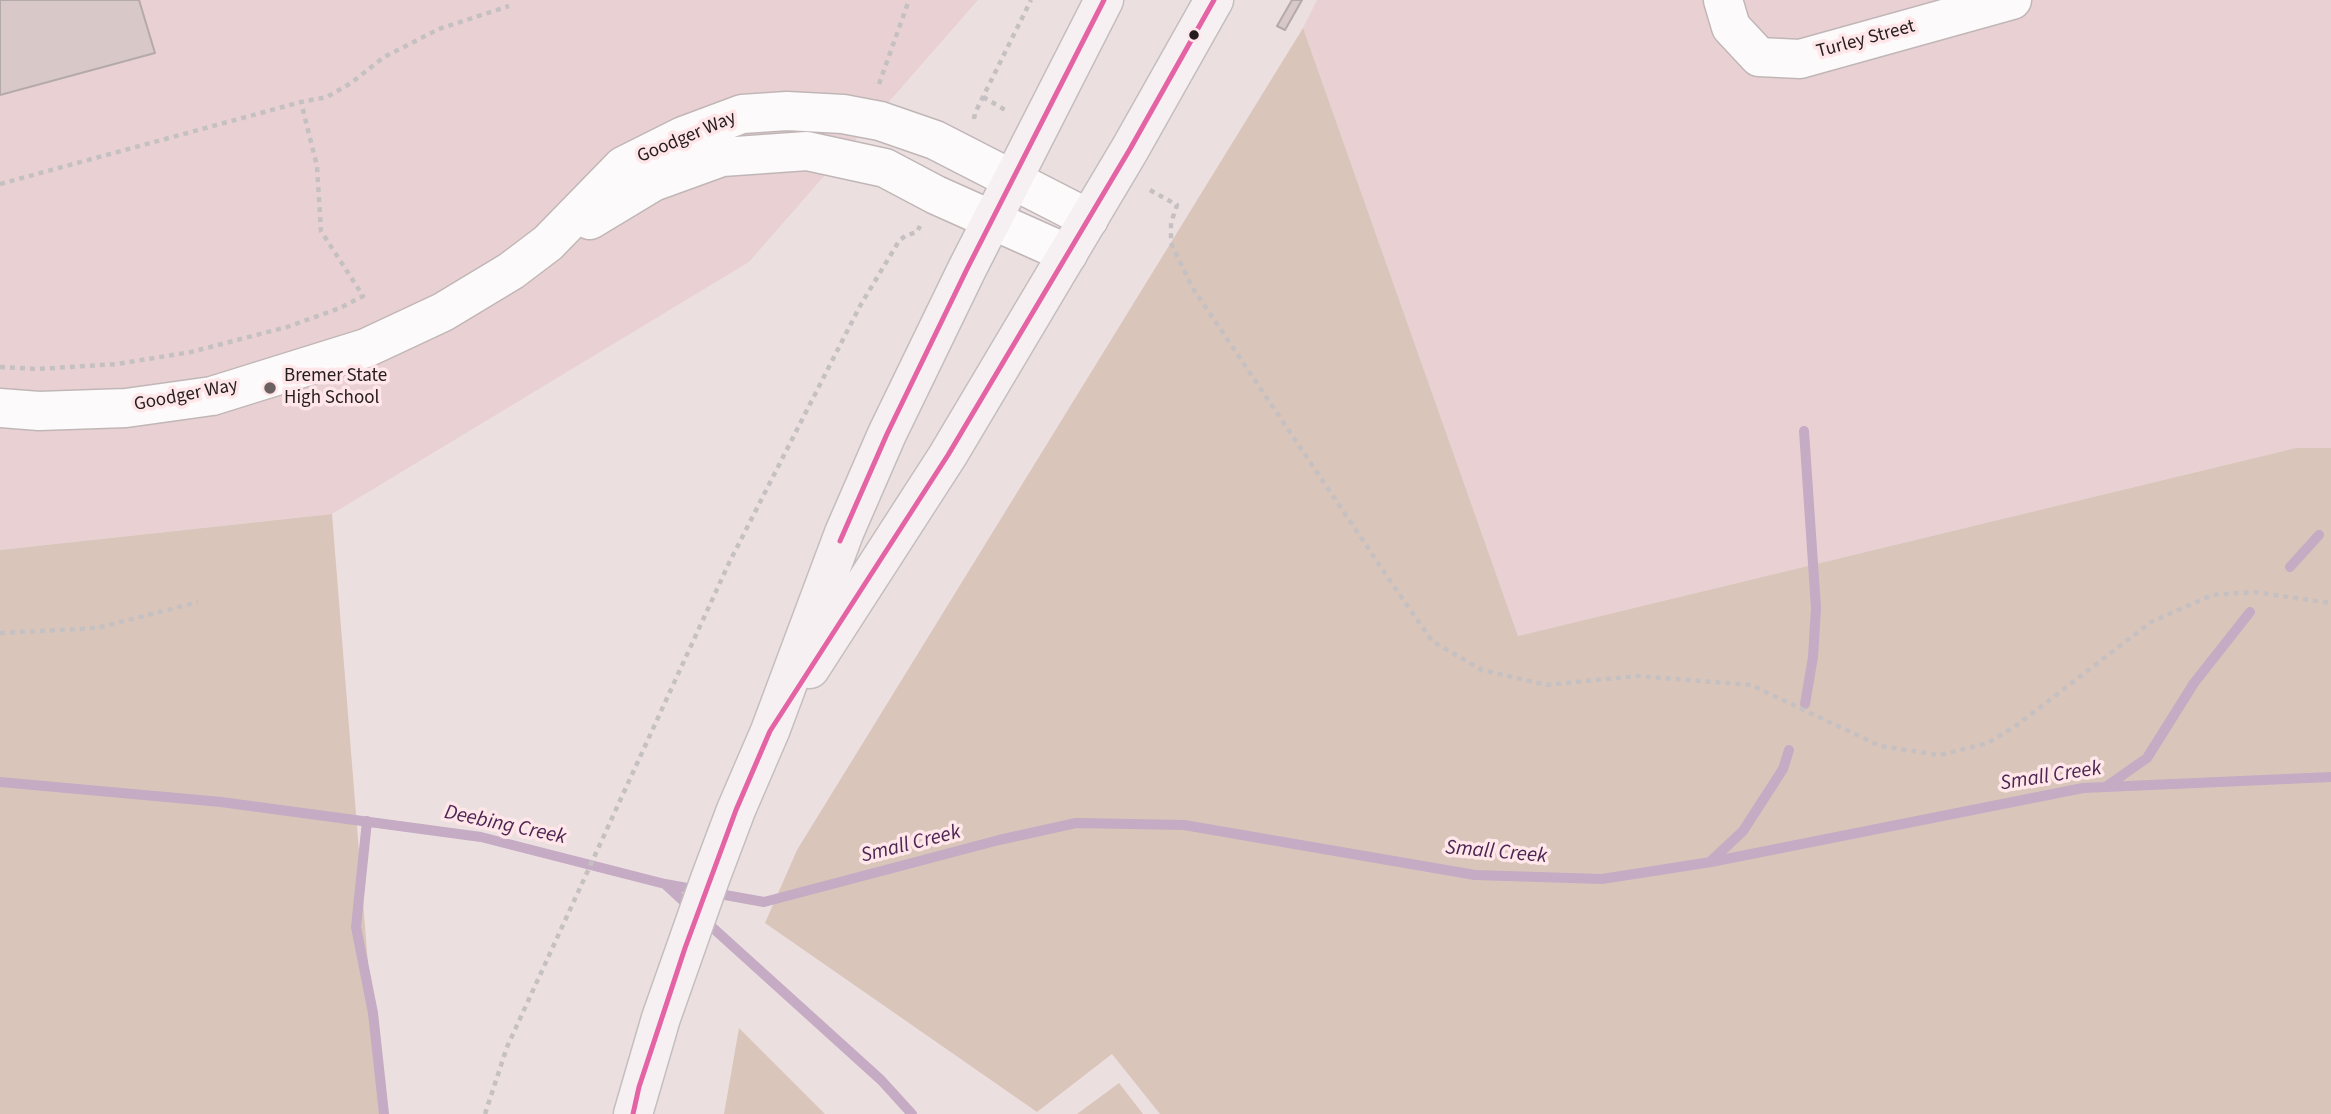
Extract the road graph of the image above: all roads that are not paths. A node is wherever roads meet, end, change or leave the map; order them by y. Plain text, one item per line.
1 (1104, 0) edge
2 (1214, 0) edge
3 (2012, 0) edge
4 (1727, 13) edge
5 (1012, 181) junction
6 (993, 219) junction
7 (1089, 219) junction
8 (548, 243) junction
9 (1068, 254) junction
10 (0, 408) edge
11 (769, 731) junction
12 (636, 1101) edge

1 - 5 main road
2 - 7 main road
3 - 4 street, Turley Street
5 - 6 main road
5 - 7 street, Goodger Way
5 - 8 street, Goodger Way
6 - 8 street, Goodger Way
6 - 9 street, Goodger Way
6 - 11 main road
7 - 9 main road
8 - 10 street, Goodger Way
9 - 11 main road
11 - 12 main road

